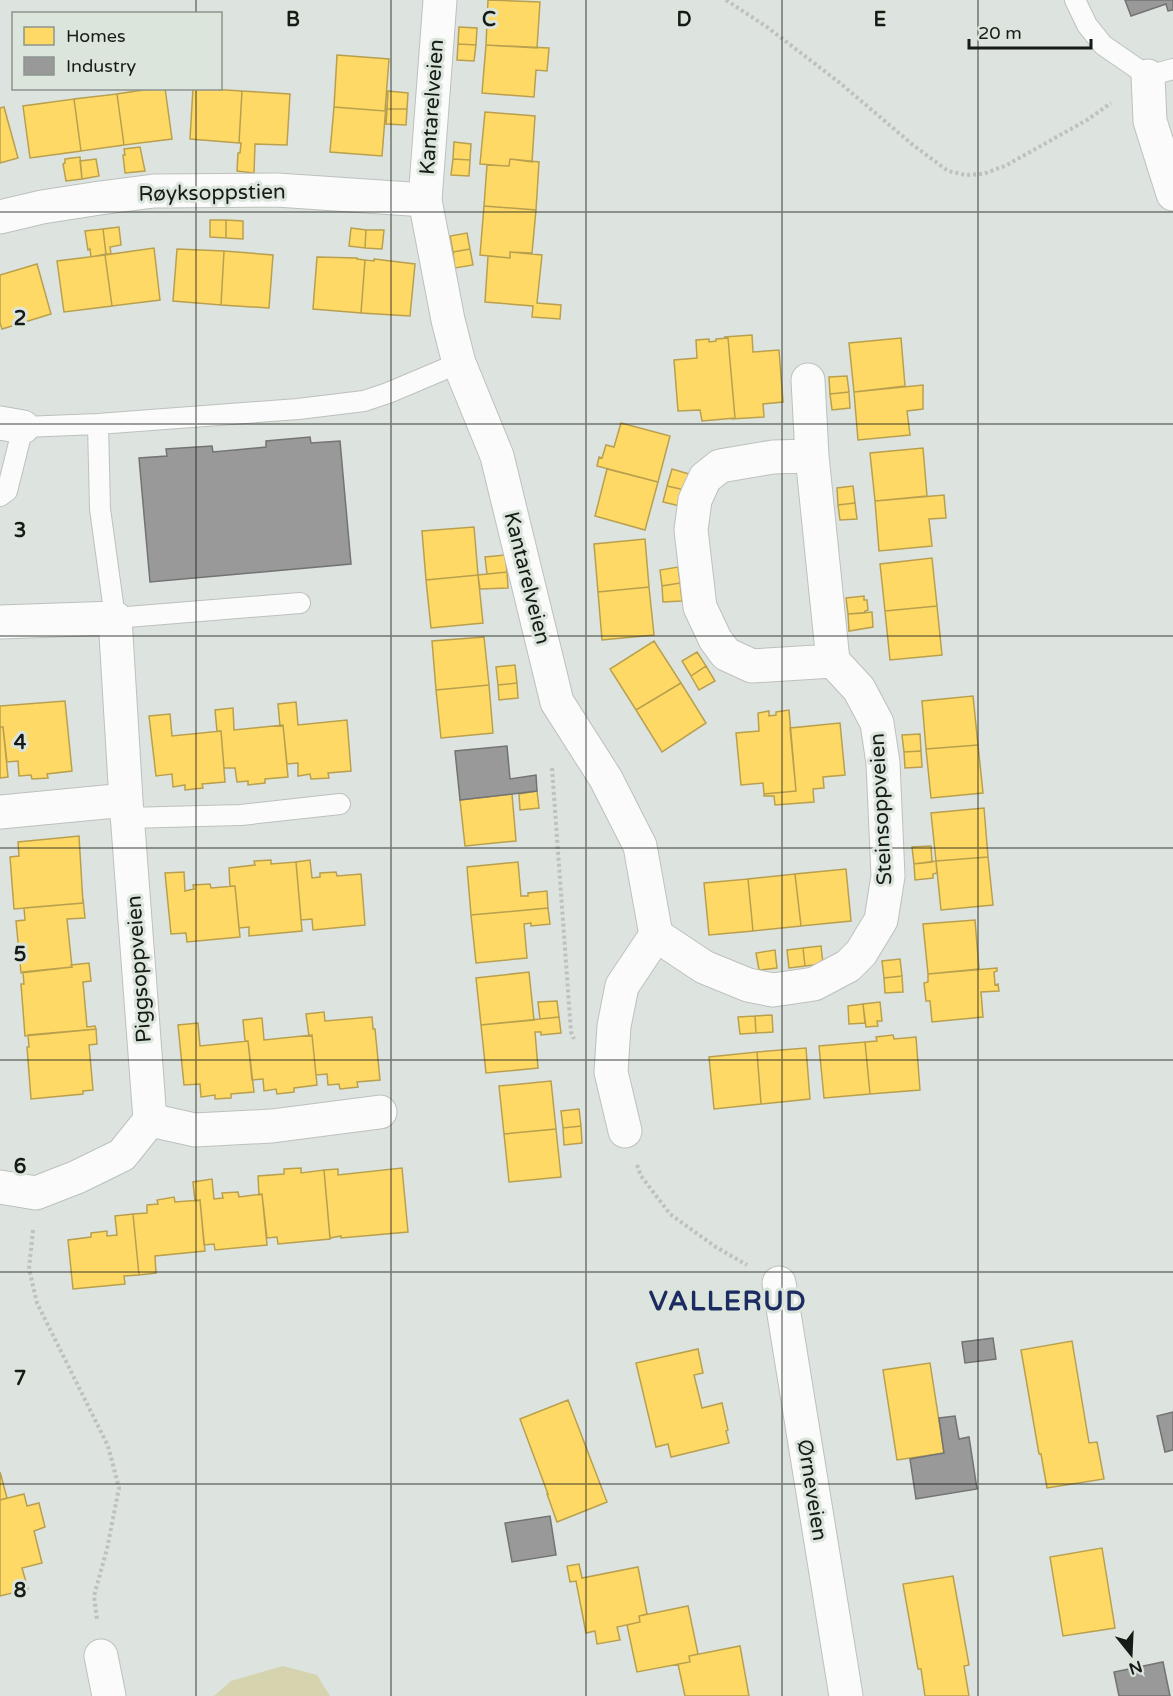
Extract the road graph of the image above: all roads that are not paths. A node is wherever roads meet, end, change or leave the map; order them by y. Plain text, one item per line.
1 (440, 0) edge
2 (1075, 0) edge
3 (1160, 72) edge
4 (1173, 194) edge
5 (425, 200) junction
6 (0, 218) edge
7 (459, 363) junction
8 (808, 380) dead end
9 (98, 424) junction
10 (11, 425) edge
11 (812, 456) junction
12 (0, 496) edge
13 (300, 603) dead end
14 (115, 618) junction
15 (0, 622) edge
16 (833, 661) junction
17 (340, 804) dead end
18 (126, 809) junction
19 (0, 812) edge
20 (656, 935) junction
21 (380, 1112) dead end
22 (150, 1120) junction
23 (626, 1131) road end
24 (0, 1187) edge
25 (779, 1283) road end
26 (101, 1656) road end
27 (109, 1696) edge
28 (846, 1696) edge

1 - 5 street, Kantarelveien
2 - 3 lane
3 - 4 street
5 - 6 street, Røyksoppstien
5 - 7 street, Kantarelveien
7 - 9 lane
7 - 20 street, Kantarelveien
8 - 11 street
9 - 10 lane
9 - 14 lane
10 - 12 lane
11 - 16 street
11 - 16 street
13 - 14 lane
14 - 15 street
14 - 18 street, Piggsoppveien
16 - 20 street, Steinsoppveien
17 - 18 lane
18 - 19 street
18 - 22 street, Piggsoppveien
20 - 23 street
21 - 22 street
22 - 24 street
25 - 28 street, Ørneveien
26 - 27 street

